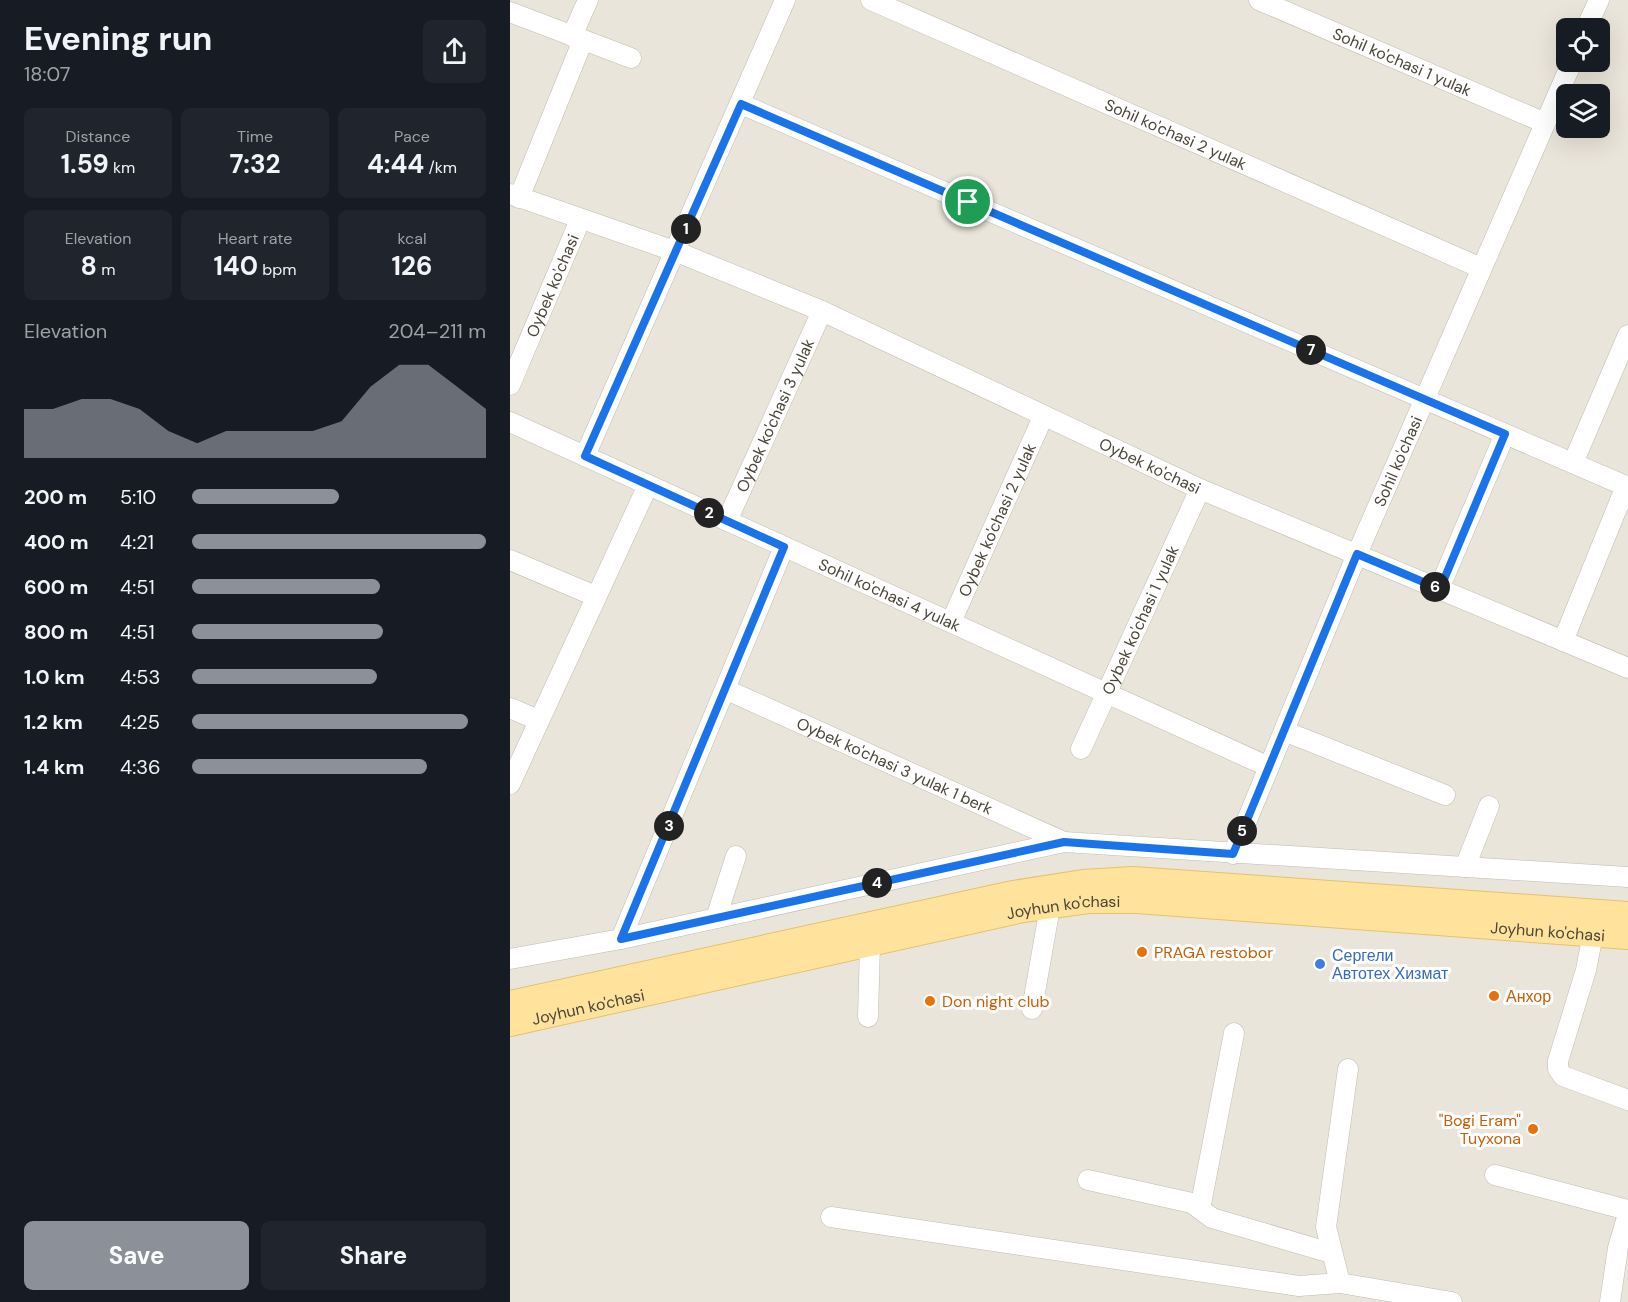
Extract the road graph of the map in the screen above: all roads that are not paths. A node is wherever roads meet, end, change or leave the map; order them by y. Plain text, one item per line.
1 (588, 0) edge
2 (785, 0) edge
3 (871, 0) edge
4 (1259, 0) edge
5 (1599, 0) edge
6 (511, 15) edge
7 (1591, 18) edge
8 (578, 38) junction
9 (631, 58) dead end
10 (1568, 72) edge
11 (741, 104) junction
12 (1545, 123) junction
13 (515, 196) edge
14 (580, 220) junction
15 (677, 252) junction
16 (1481, 268) junction
17 (822, 311) junction
18 (1628, 335) edge
19 (510, 385) edge
20 (1424, 399) junction
21 (1043, 417) junction
22 (510, 422) edge
23 (1505, 434) junction
24 (585, 456) junction
25 (1573, 463) junction
26 (648, 485) junction
27 (1627, 487) edge
28 (1200, 489) junction
29 (727, 521) junction
30 (784, 547) junction
31 (1357, 554) junction
32 (510, 560) edge
33 (1440, 589) junction
34 (595, 596) junction
35 (951, 622) junction
36 (1563, 641) junction
37 (1628, 668) edge
38 (727, 690) junction
39 (1106, 695) junction
40 (510, 708) edge
41 (538, 720) junction
42 (1284, 731) junction
43 (1082, 749) dead end
44 (1269, 767) junction
45 (510, 784) edge
46 (1445, 795) dead end
47 (1489, 806) dead end
48 (1064, 842) junction
49 (1233, 854) junction
50 (736, 856) dead end
51 (1465, 867) junction
52 (1628, 877) edge
53 (1050, 907) junction
54 (1628, 914) edge
55 (716, 918) junction
56 (1593, 934) junction
57 (1628, 937) edge
58 (621, 939) junction
59 (870, 944) junction
60 (510, 959) edge
61 (510, 1003) edge
62 (1032, 1009) dead end
63 (868, 1017) dead end
64 (510, 1024) edge
65 (1234, 1033) dead end
66 (1348, 1069) dead end
67 (1628, 1100) edge
68 (1495, 1175) dead end
69 (1088, 1180) dead end
70 (1200, 1209) junction
71 (1628, 1212) edge
72 (831, 1217) dead end
73 (1331, 1253) junction
74 (1340, 1283) junction
75 (1617, 1294) edge
76 (1452, 1302) edge

1 - 8 street
2 - 11 street
3 - 16 street, Sohil ko'chasi 2 yulak
4 - 12 street, Sohil ko'chasi 1 yulak
5 - 7 street
6 - 8 street
8 - 9 street
8 - 13 street
10 - 12 street, Sohil ko'chasi
11 - 15 street
11 - 20 street
12 - 16 street, Sohil ko'chasi
13 - 14 street, Oybek ko'chasi
14 - 15 street, Oybek ko'chasi
14 - 19 street, Oybek ko'chasi
15 - 17 street, Oybek ko'chasi
15 - 24 street
16 - 20 street, Sohil ko'chasi
17 - 21 street, Oybek ko'chasi
17 - 29 street, Oybek ko'chasi 3 yulak
18 - 25 street
20 - 23 street
20 - 31 street, Sohil ko'chasi
21 - 28 street, Oybek ko'chasi
21 - 35 street, Oybek ko'chasi 2 yulak
22 - 24 street, Sohil ko'chasi 4 yulak
23 - 25 street
23 - 33 street
24 - 26 street, Sohil ko'chasi 4 yulak
25 - 27 street
26 - 29 street, Sohil ko'chasi 4 yulak
26 - 34 street
27 - 36 street
28 - 31 street, Oybek ko'chasi
28 - 39 street, Oybek ko'chasi 1 yulak
29 - 30 street, Sohil ko'chasi 4 yulak
30 - 35 street, Sohil ko'chasi 4 yulak
30 - 38 street
31 - 33 street, Oybek ko'chasi
31 - 42 street, Sohil ko'chasi
32 - 34 street
33 - 36 street, Oybek ko'chasi
34 - 41 street
35 - 39 street, Sohil ko'chasi 4 yulak
36 - 37 street, Oybek ko'chasi
38 - 48 street, Oybek ko'chasi 3 yulak 1 berk
38 - 58 street
39 - 43 street, Oybek ko'chasi 1 yulak
39 - 44 street, Sohil ko'chasi 4 yulak
40 - 41 street
41 - 45 street
42 - 44 street, Sohil ko'chasi
42 - 46 street
44 - 49 street, Sohil ko'chasi
47 - 51 street
48 - 49 street
48 - 55 street
49 - 51 street
50 - 55 street
51 - 52 street
53 - 56 main road, Joyhun ko'chasi
53 - 59 main road, Joyhun ko'chasi
53 - 62 street
54 - 61 main road, Joyhun ko'chasi
55 - 58 street
56 - 57 main road, Joyhun ko'chasi
56 - 67 street
58 - 60 street
59 - 63 street
59 - 64 main road, Joyhun ko'chasi
65 - 70 street
66 - 73 street
68 - 71 street
69 - 70 street
70 - 73 street
71 - 75 street
72 - 74 street
73 - 74 street
74 - 76 street

